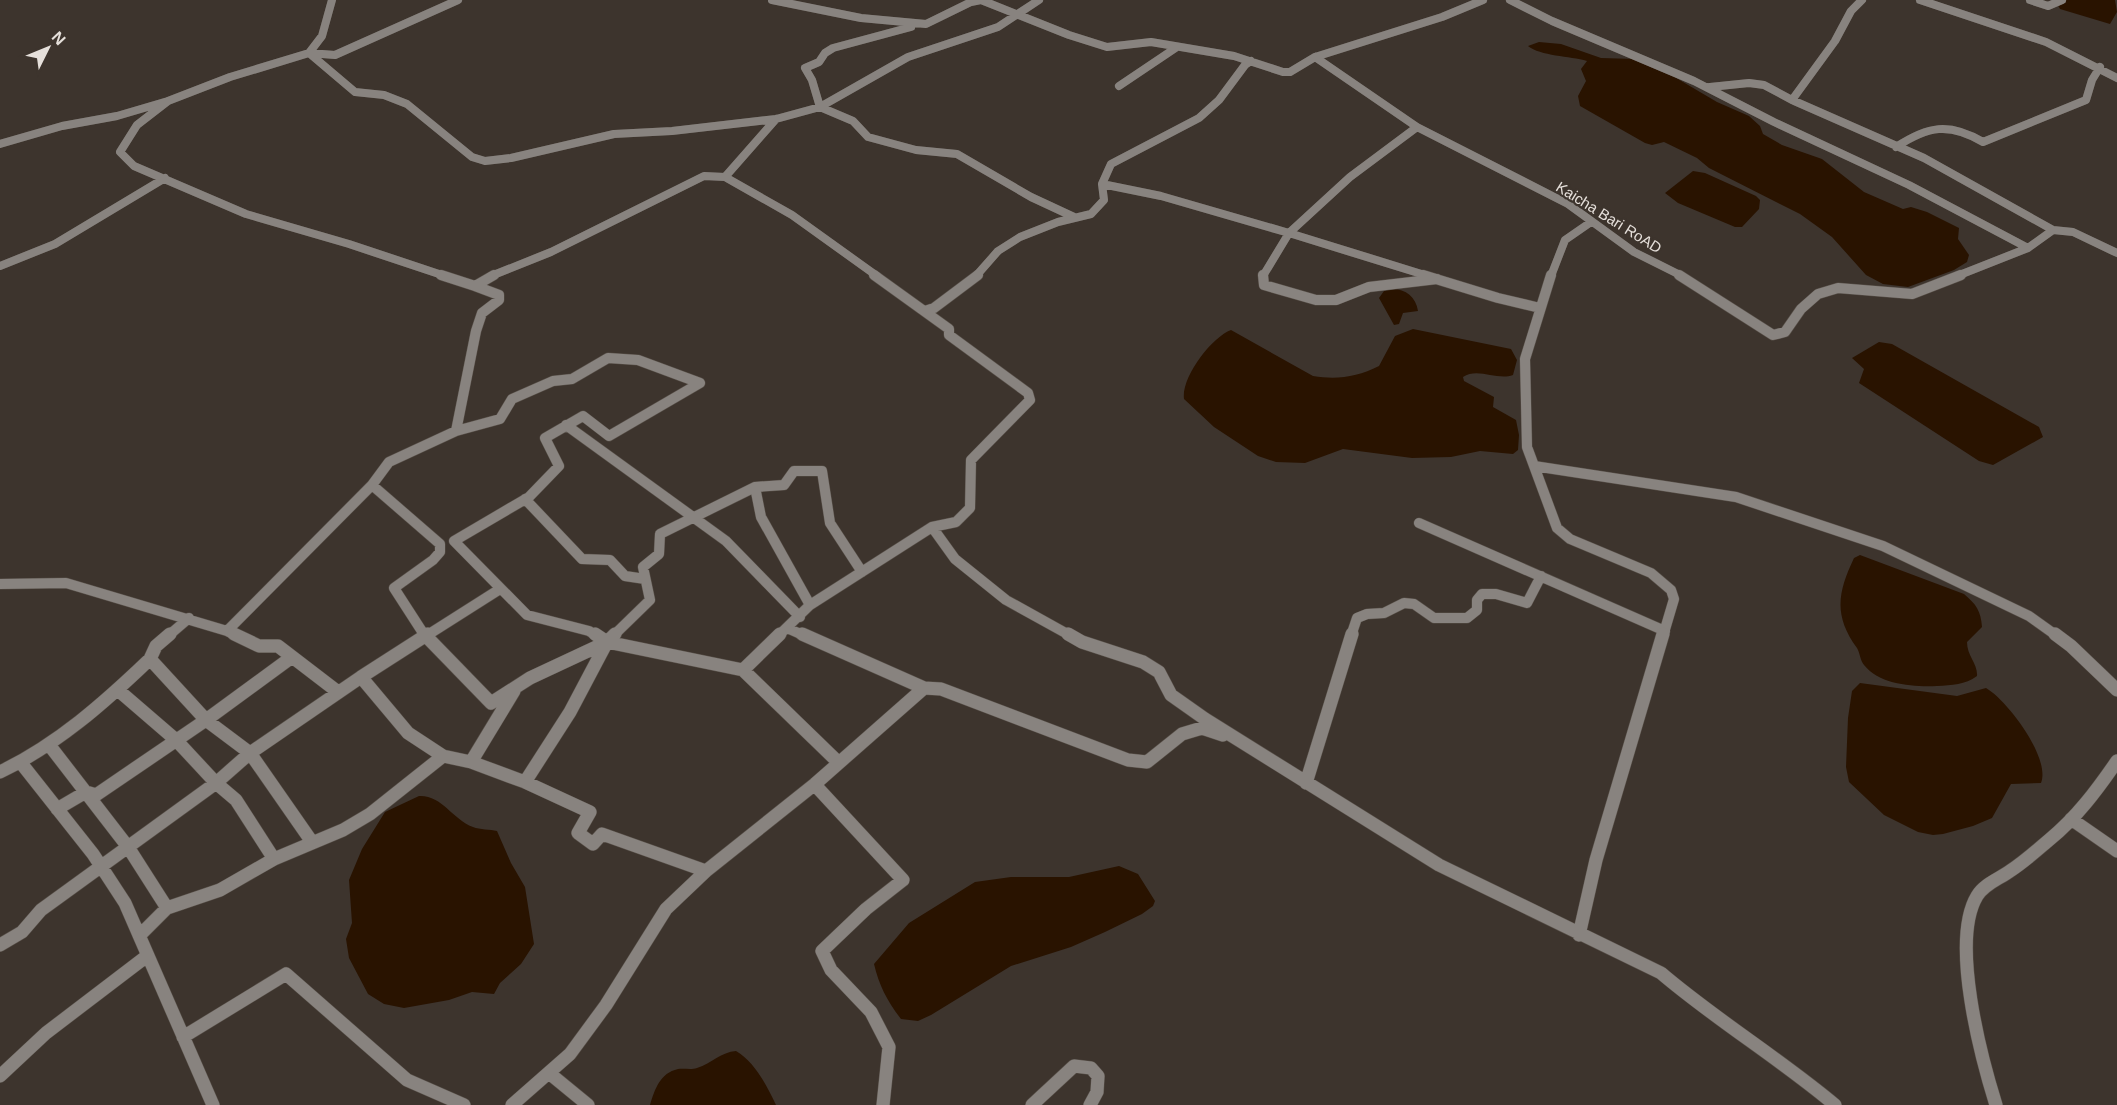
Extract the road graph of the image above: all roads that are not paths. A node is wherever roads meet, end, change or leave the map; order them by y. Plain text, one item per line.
1 (332, 0) edge
2 (458, 0) edge
3 (772, 0) edge
4 (1039, 0) edge
5 (1483, 0) edge
6 (1510, 0) edge
7 (1862, 0) edge
8 (1920, 0) edge
9 (2030, 0) edge
10 (2062, 0) edge
11 (1019, 15) junction
12 (926, 24) junction
13 (1177, 47) junction
14 (309, 53) junction
15 (1315, 57) junction
16 (1251, 61) junction
17 (2100, 68) junction
18 (2117, 78) edge
19 (1119, 86) dead end
20 (1708, 87) junction
21 (1792, 100) junction
22 (168, 101) junction
23 (820, 107) junction
24 (776, 119) junction
25 (1417, 127) junction
26 (0, 144) edge
27 (1896, 147) junction
28 (725, 177) junction
29 (165, 178) junction
30 (1102, 184) junction
31 (1074, 217) junction
32 (1591, 222) junction
33 (2053, 230) junction
34 (1289, 233) junction
35 (2028, 248) junction
36 (2117, 253) edge
37 (0, 266) edge
38 (1437, 279) junction
39 (475, 286) junction
40 (1540, 308) junction
41 (925, 311) junction
42 (566, 425) junction
43 (456, 431) junction
44 (1534, 466) junction
45 (372, 485) junction
46 (755, 487) junction
47 (525, 499) junction
48 (690, 517) junction
49 (1419, 523) dead end
50 (932, 527) junction
51 (454, 541) junction
52 (440, 544) junction
53 (862, 572) junction
54 (1541, 576) junction
55 (645, 579) junction
56 (0, 584) edge
57 (500, 589) junction
58 (810, 605) junction
59 (800, 617) junction
60 (189, 618) junction
61 (787, 628) junction
62 (227, 631) junction
63 (1665, 631) junction
64 (425, 636) junction
65 (607, 642) junction
66 (292, 657) junction
67 (150, 659) junction
68 (743, 670) junction
69 (361, 677) junction
70 (516, 688) junction
71 (924, 688) junction
72 (118, 690) junction
73 (2117, 690) edge
74 (338, 692) junction
75 (206, 720) junction
76 (1234, 739) junction
77 (176, 740) junction
78 (50, 746) junction
79 (250, 753) junction
80 (443, 756) junction
81 (2117, 761) edge
82 (471, 762) junction
83 (21, 763) junction
84 (839, 763) junction
85 (0, 772) edge
86 (525, 782) junction
87 (216, 783) junction
88 (1306, 783) junction
89 (815, 785) junction
90 (86, 792) junction
91 (57, 809) junction
92 (2071, 819) junction
93 (312, 842) junction
94 (128, 847) junction
95 (2117, 851) edge
96 (274, 859) junction
97 (102, 867) junction
98 (706, 871) junction
99 (167, 908) junction
100 (141, 934) junction
101 (1579, 935) junction
102 (0, 945) edge
103 (147, 956) junction
104 (183, 1037) junction
105 (549, 1073) junction
106 (0, 1076) edge
107 (213, 1105) edge
108 (465, 1105) edge
109 (512, 1105) edge
110 (588, 1105) edge
111 (883, 1105) edge
112 (1032, 1105) edge
113 (1090, 1105) edge
114 (1834, 1105) edge
115 (1996, 1105) edge

1 - 14 street
2 - 14 street
3 - 12 street
4 - 11 street
5 - 15 street
6 - 20 street
7 - 21 street
8 - 17 street
9 - 10 street
11 - 12 street
11 - 13 street
11 - 23 street
12 - 23 street
13 - 16 street
13 - 19 street
14 - 22 street
14 - 24 street
15 - 16 street
15 - 25 street, Kaicha Bari RoAD
16 - 30 street
17 - 18 street
17 - 27 street
20 - 21 street
20 - 35 street
21 - 27 street
22 - 26 street
22 - 29 street
23 - 24 street
23 - 31 street
24 - 28 street
25 - 32 street, Kaicha Bari RoAD
25 - 34 street
27 - 33 street
28 - 39 street
28 - 41 street
29 - 37 street
29 - 39 street
30 - 31 street
30 - 34 street
31 - 41 street
32 - 35 street, Kaicha Bari RoAD
32 - 40 street
33 - 35 street, Kaicha Bari RoAD
33 - 36 street
34 - 38 street
34 - 38 street
38 - 40 street
39 - 43 street
40 - 44 street
41 - 50 street
42 - 43 street
42 - 47 street
42 - 48 street
43 - 45 street
44 - 63 street
44 - 73 street
45 - 52 street
45 - 62 street
46 - 48 street
46 - 53 street
46 - 58 street
47 - 51 street
47 - 55 street
48 - 55 street
48 - 59 street
49 - 54 street
50 - 53 street
50 - 76 street
51 - 52 street
51 - 57 street
52 - 64 street
53 - 58 street
54 - 63 street
54 - 88 street
55 - 65 street
56 - 60 street
57 - 64 street
57 - 65 street
58 - 59 street
59 - 61 street
60 - 62 street
60 - 67 street
61 - 68 street
61 - 71 street
62 - 66 street
63 - 101 street
64 - 69 street
64 - 70 street
65 - 68 street
65 - 70 street
65 - 86 street
66 - 74 street
66 - 75 street
67 - 72 street
67 - 75 street
68 - 84 street
69 - 74 street
69 - 80 street
70 - 82 street
71 - 76 street
71 - 84 street
72 - 77 street
72 - 78 street
74 - 79 street
75 - 77 street
75 - 79 street
76 - 88 street
77 - 87 street
77 - 90 street
78 - 83 street
78 - 90 street
79 - 87 street
79 - 93 street
80 - 82 street
80 - 93 street
81 - 92 street
82 - 86 street
83 - 85 street
83 - 91 street
84 - 89 street
86 - 98 street
87 - 94 street
87 - 96 street
88 - 101 street
89 - 98 street
89 - 111 street
90 - 91 street
90 - 94 street
91 - 97 street
92 - 95 street
92 - 115 street
93 - 96 street
94 - 97 street
94 - 99 street
96 - 99 street
97 - 100 street
97 - 102 street
98 - 105 street
99 - 100 street
100 - 103 street
101 - 114 street
103 - 104 street
103 - 106 street
104 - 107 street
104 - 108 street
105 - 109 street
105 - 110 street
112 - 113 street

